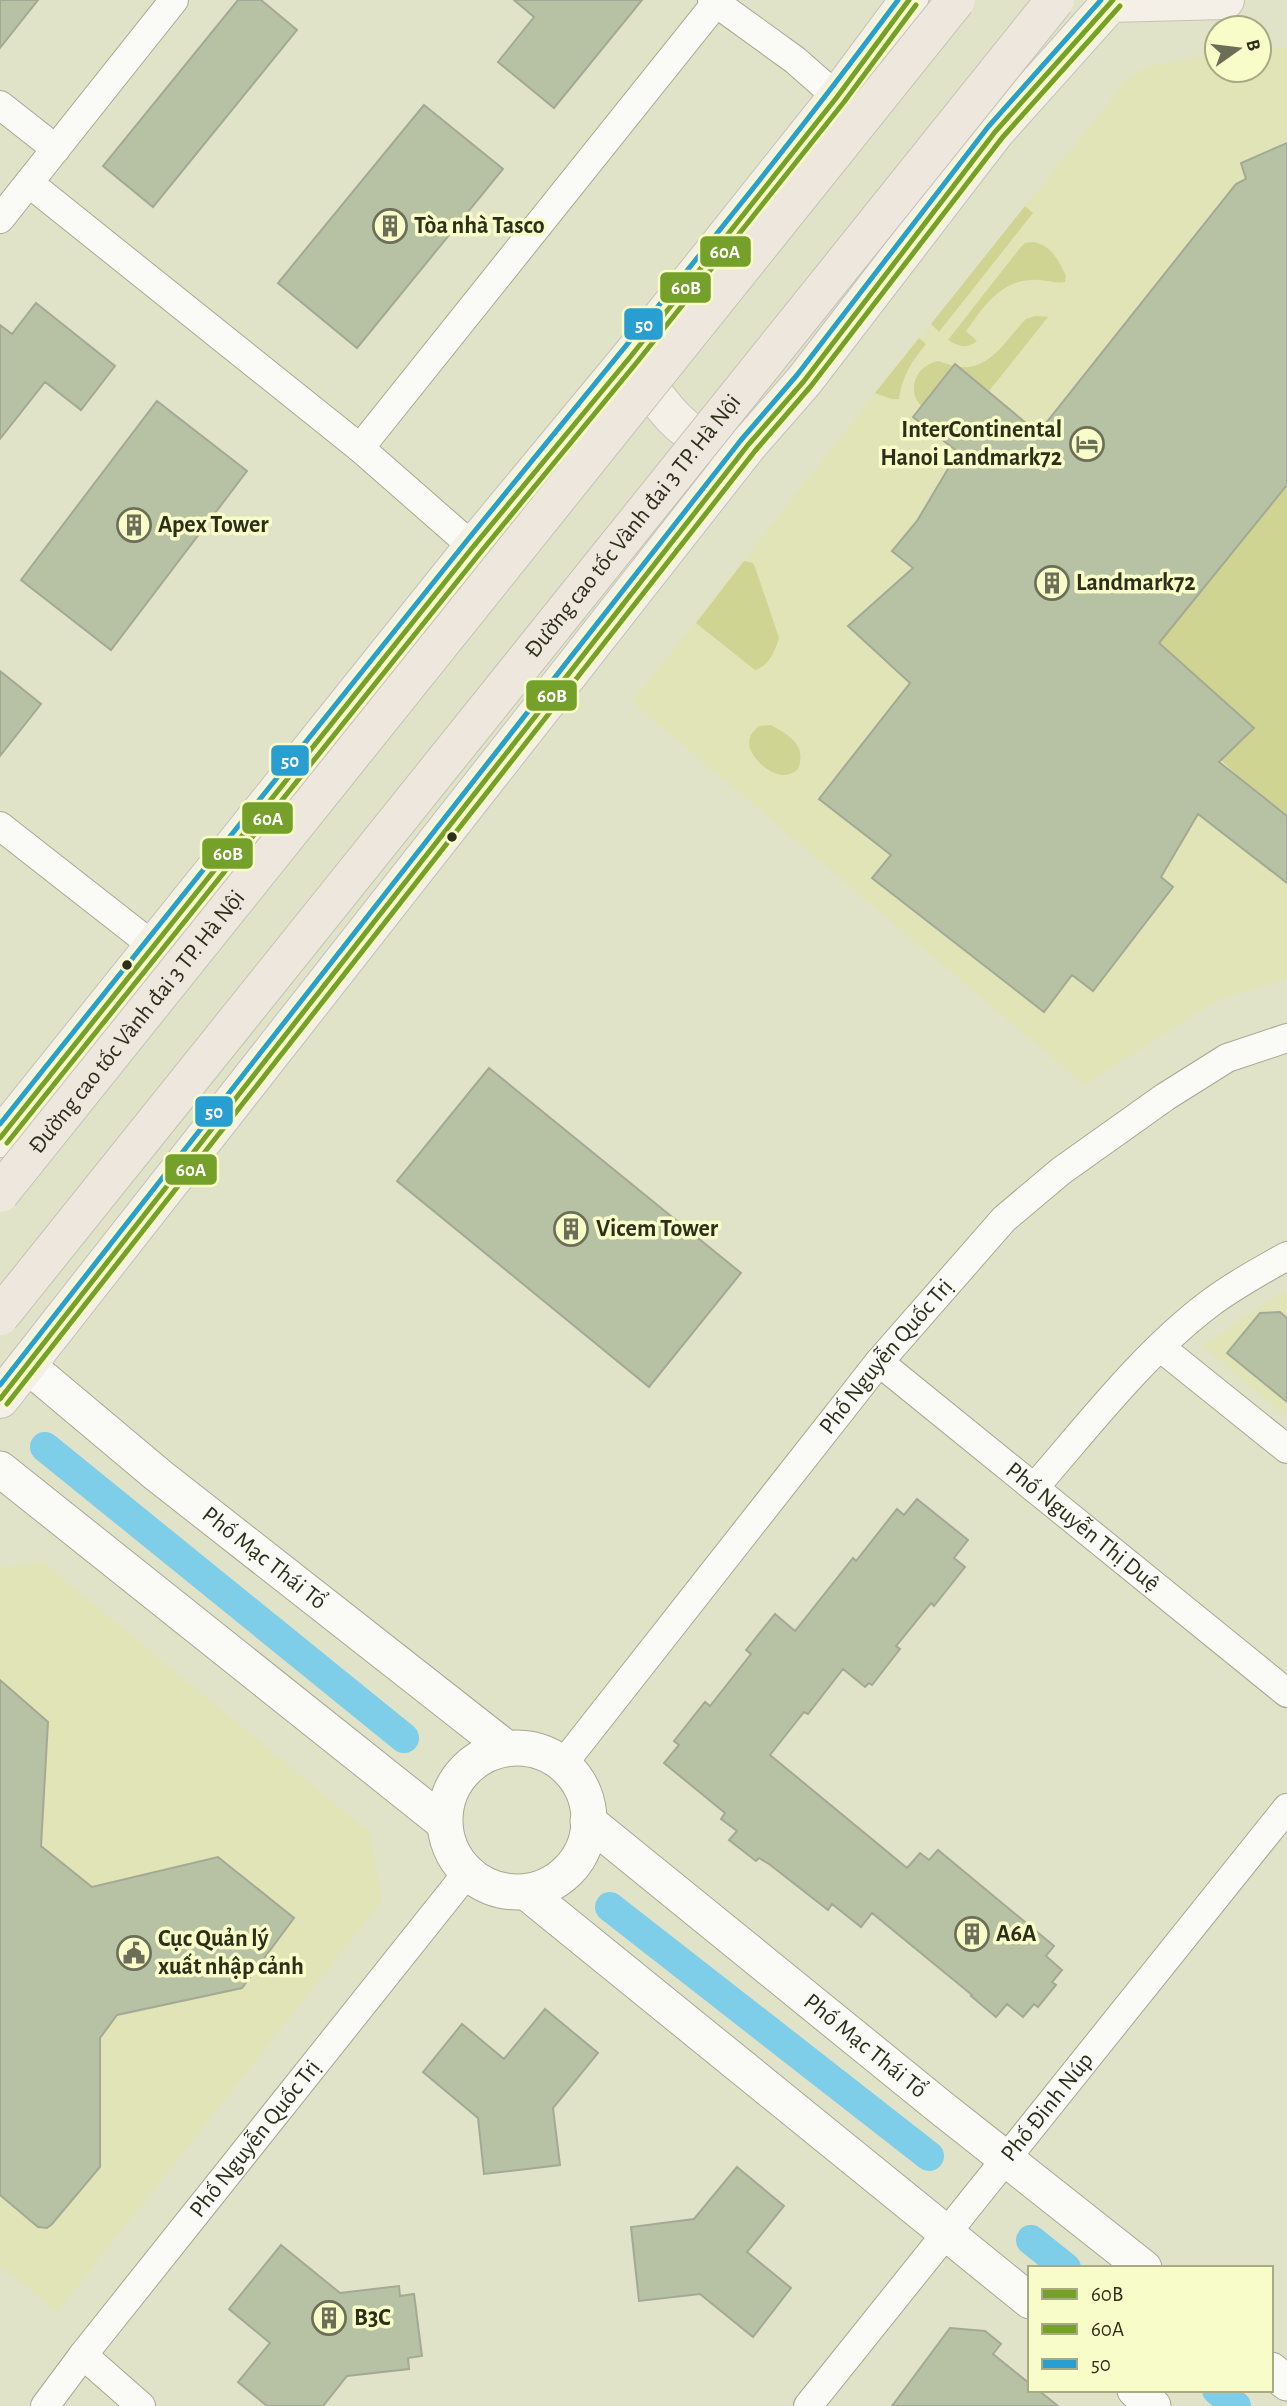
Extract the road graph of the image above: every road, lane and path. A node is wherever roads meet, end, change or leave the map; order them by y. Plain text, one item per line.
1 (909, 0) edge
2 (956, 0) edge
3 (1055, 0) edge
4 (1225, 0) edge
5 (714, 1) edge
6 (1112, 1) edge
7 (159, 5) edge
8 (837, 97) junction
9 (0, 105) edge
10 (55, 149) junction
11 (29, 183) junction
12 (0, 219) edge
13 (631, 356) junction
14 (748, 444) junction
15 (360, 448) junction
16 (472, 547) junction
17 (0, 826) edge
18 (152, 945) junction
19 (1287, 1038) edge
20 (0, 1138) edge
21 (0, 1194) edge
22 (1287, 1256) edge
23 (0, 1316) edge
24 (1160, 1347) junction
25 (879, 1363) junction
26 (27, 1365) junction
27 (0, 1399) edge
28 (1287, 1450) edge
29 (0, 1469) edge
30 (1034, 1488) junction
31 (1287, 1693) edge
32 (506, 1748) junction
33 (563, 1764) junction
34 (1287, 1808) edge
35 (588, 1821) junction
36 (444, 1823) junction
37 (467, 1873) junction
38 (526, 1892) junction
39 (1006, 2160) junction
40 (948, 2233) junction
41 (1141, 2266) edge
42 (1028, 2299) edge
43 (83, 2355) junction
44 (1273, 2372) edge
45 (1287, 2383) edge
46 (1137, 2392) edge
47 (45, 2406) edge
48 (142, 2406) edge
49 (808, 2406) edge
50 (1153, 2406) edge

1 - 8 main road
2 - 21 highway, Đường cao tốc Vành đai 3 TP. Hà Nội, bridge
3 - 23 highway, Đường cao tốc Vành đai 3 TP. Hà Nội, bridge
4 - 6 main road
5 - 8 street
5 - 15 street
6 - 14 main road
7 - 10 street
8 - 13 main road
9 - 10 street
10 - 11 street
11 - 12 street
11 - 15 street
13 - 14 main road
13 - 16 main road
14 - 26 main road
15 - 16 street
16 - 18 main road
17 - 18 street
18 - 20 main road
19 - 25 street, Phố Nguyễn Quốc Trị
22 - 24 street
24 - 28 street
24 - 30 street
25 - 30 street, Phố Nguyễn Thị Duệ
25 - 33 street, Phố Nguyễn Quốc Trị
26 - 27 main road
26 - 32 street, Phố Mạc Thái Tổ
29 - 36 street
30 - 31 street, Phố Nguyễn Thị Duệ
32 - 33 street
32 - 36 street
33 - 35 street
34 - 39 street, Phố Đinh Núp
35 - 38 street
35 - 39 street, Phố Mạc Thái Tổ
36 - 37 street
37 - 38 street
37 - 43 street, Phố Nguyễn Quốc Trị
38 - 40 street
39 - 40 street, Phố Đinh Núp
39 - 41 street, Phố Mạc Thái Tổ
40 - 42 street
40 - 49 street, Phố Đinh Núp
43 - 47 street, Phố Nguyễn Quốc Trị
43 - 48 street
44 - 45 street
46 - 50 street

